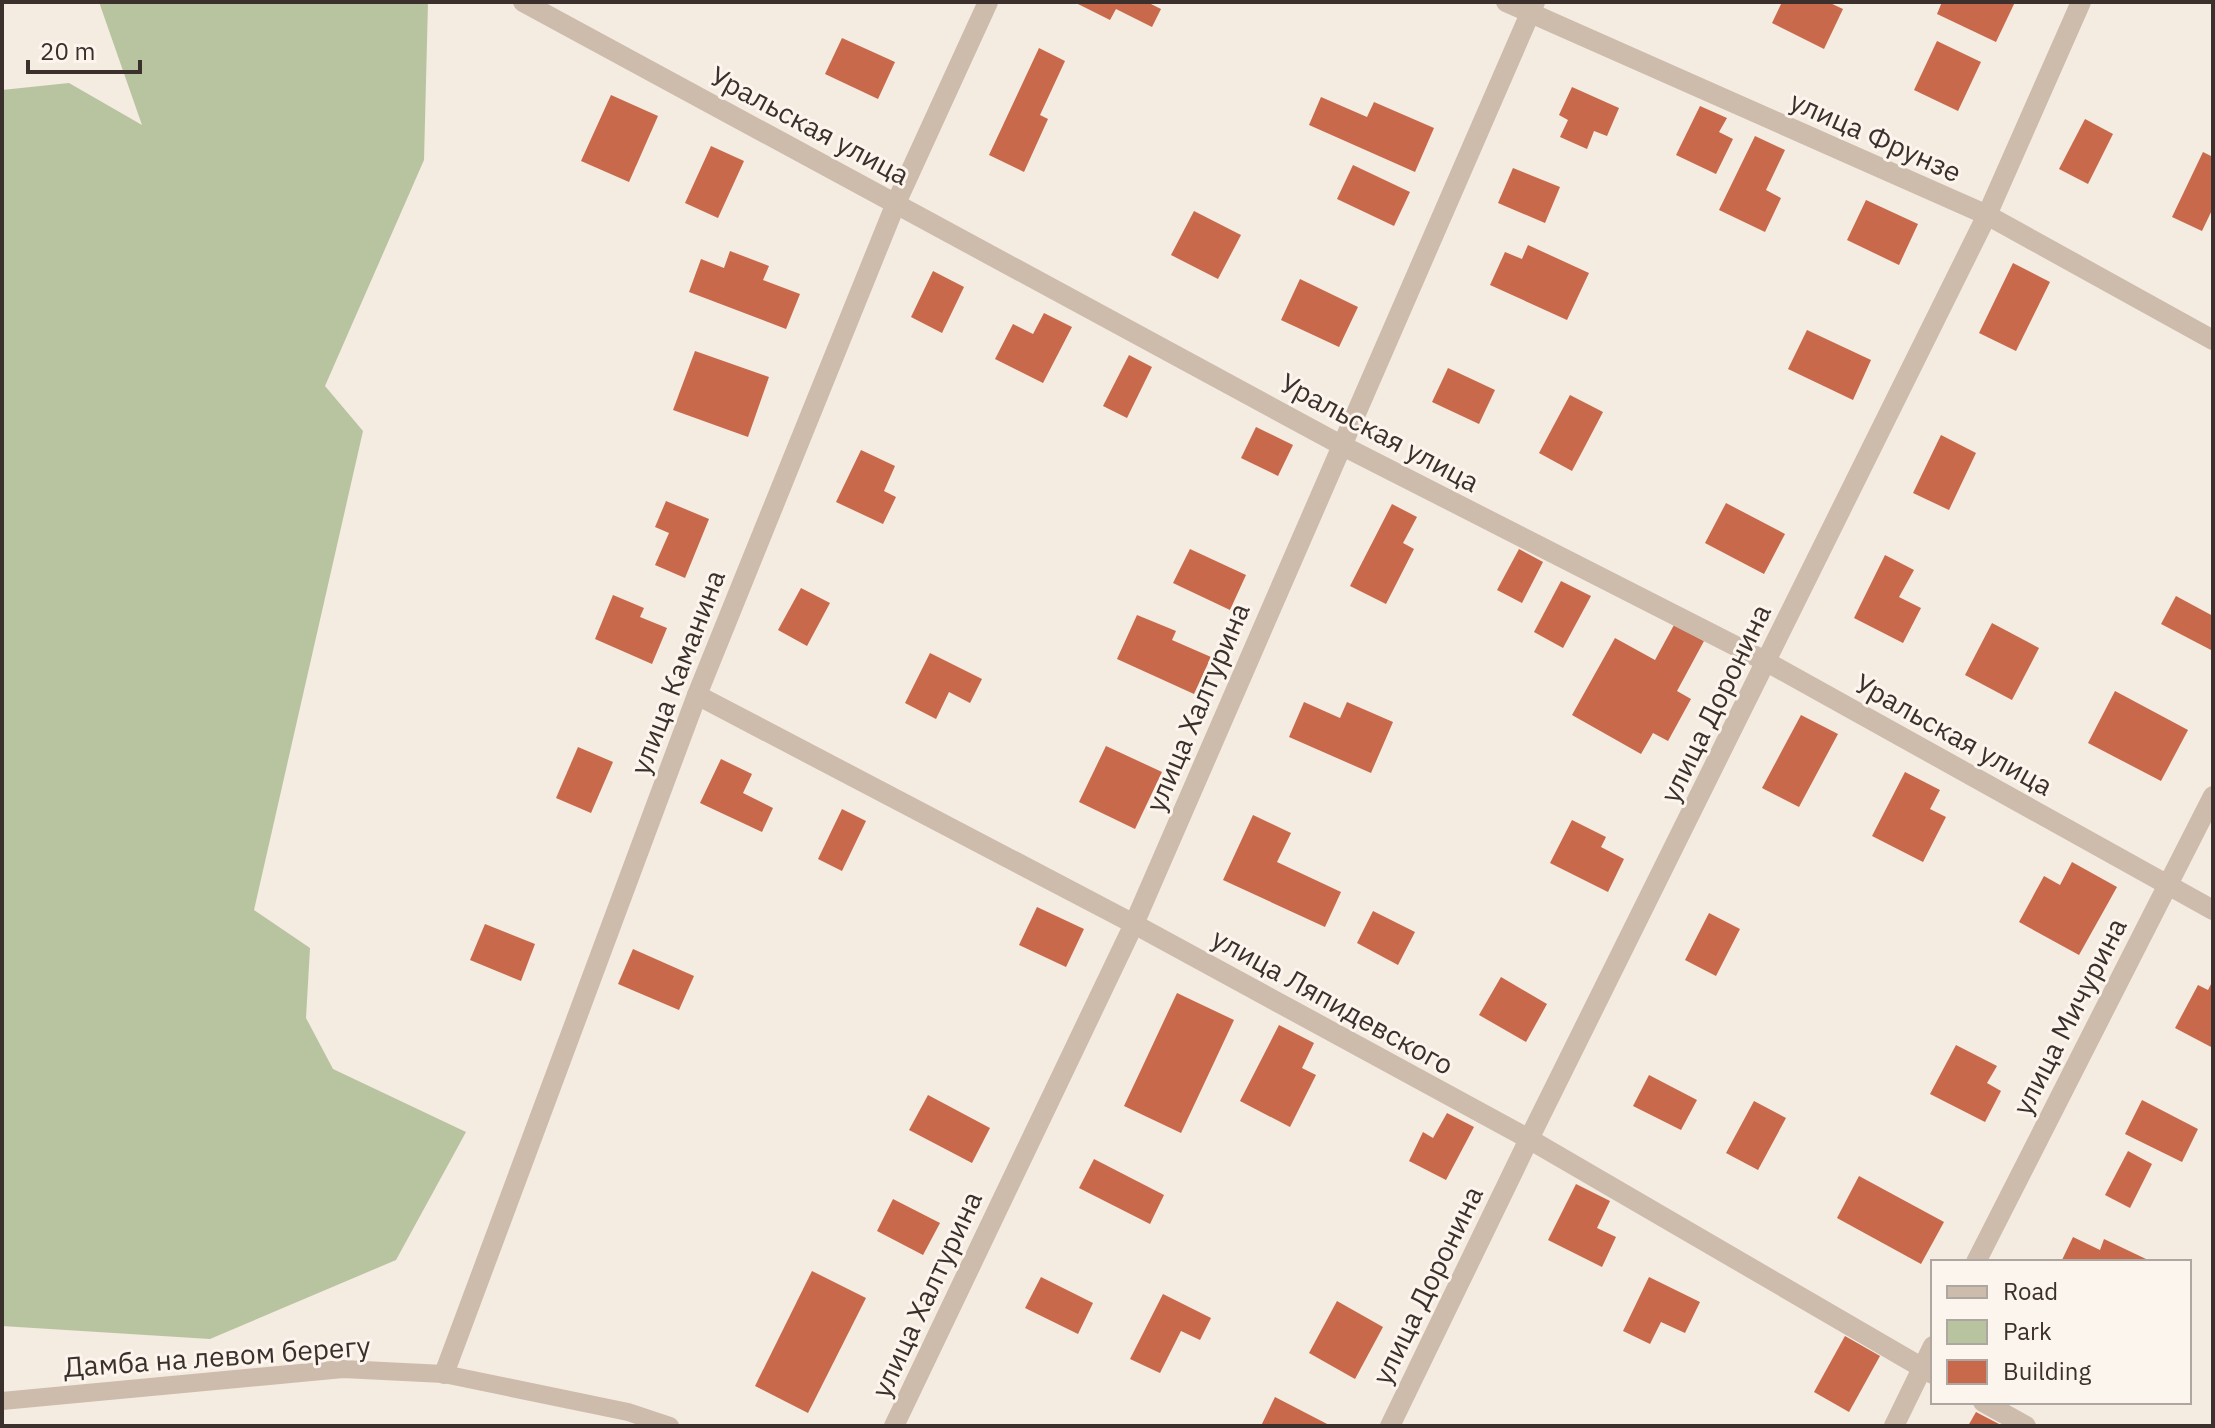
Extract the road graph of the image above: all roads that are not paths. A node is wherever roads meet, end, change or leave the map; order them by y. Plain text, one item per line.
1 (523, 2) edge
2 (988, 2) edge
3 (1506, 2) edge
4 (2081, 2) edge
5 (1532, 8) edge
6 (896, 203) junction
7 (1987, 215) junction
8 (2213, 340) edge
9 (1341, 445) junction
10 (1767, 662) junction
11 (697, 695) junction
12 (2213, 796) edge
13 (2167, 885) junction
14 (2213, 910) edge
15 (1134, 924) junction
16 (1529, 1139) junction
17 (1977, 1260) edge
18 (1927, 1371) edge
19 (444, 1374) junction
20 (2, 1401) edge
21 (1987, 1404) edge
22 (670, 1426) edge
23 (894, 1426) edge
24 (1390, 1426) edge
25 (1894, 1426) edge
26 (2026, 1426) edge

1 - 6 street, Уральская улица
2 - 6 street, улица Каманина
3 - 5 street, улица Фрунзе
4 - 7 street, улица Доронина
5 - 7 street, улица Фрунзе
5 - 9 street, улица Халтурина
6 - 9 street, Уральская улица
6 - 11 street, улица Каманина
7 - 8 street, улица Фрунзе
7 - 10 street, улица Доронина
9 - 10 street, Уральская улица
9 - 15 street, улица Халтурина
10 - 13 street, Уральская улица
10 - 16 street, улица Доронина
11 - 15 street, улица Ляпидевского
11 - 19 street, улица Каманина
12 - 13 street, улица Мичурина
13 - 14 street, Уральская улица
13 - 17 street, улица Мичурина
15 - 16 street, улица Ляпидевского
15 - 23 street, улица Халтурина
16 - 18 street, улица Ляпидевского
16 - 24 street, улица Доронина
18 - 25 street
19 - 20 lane, Дамба на левом берегу
19 - 22 lane, Дамба на левом берегу
21 - 26 street

